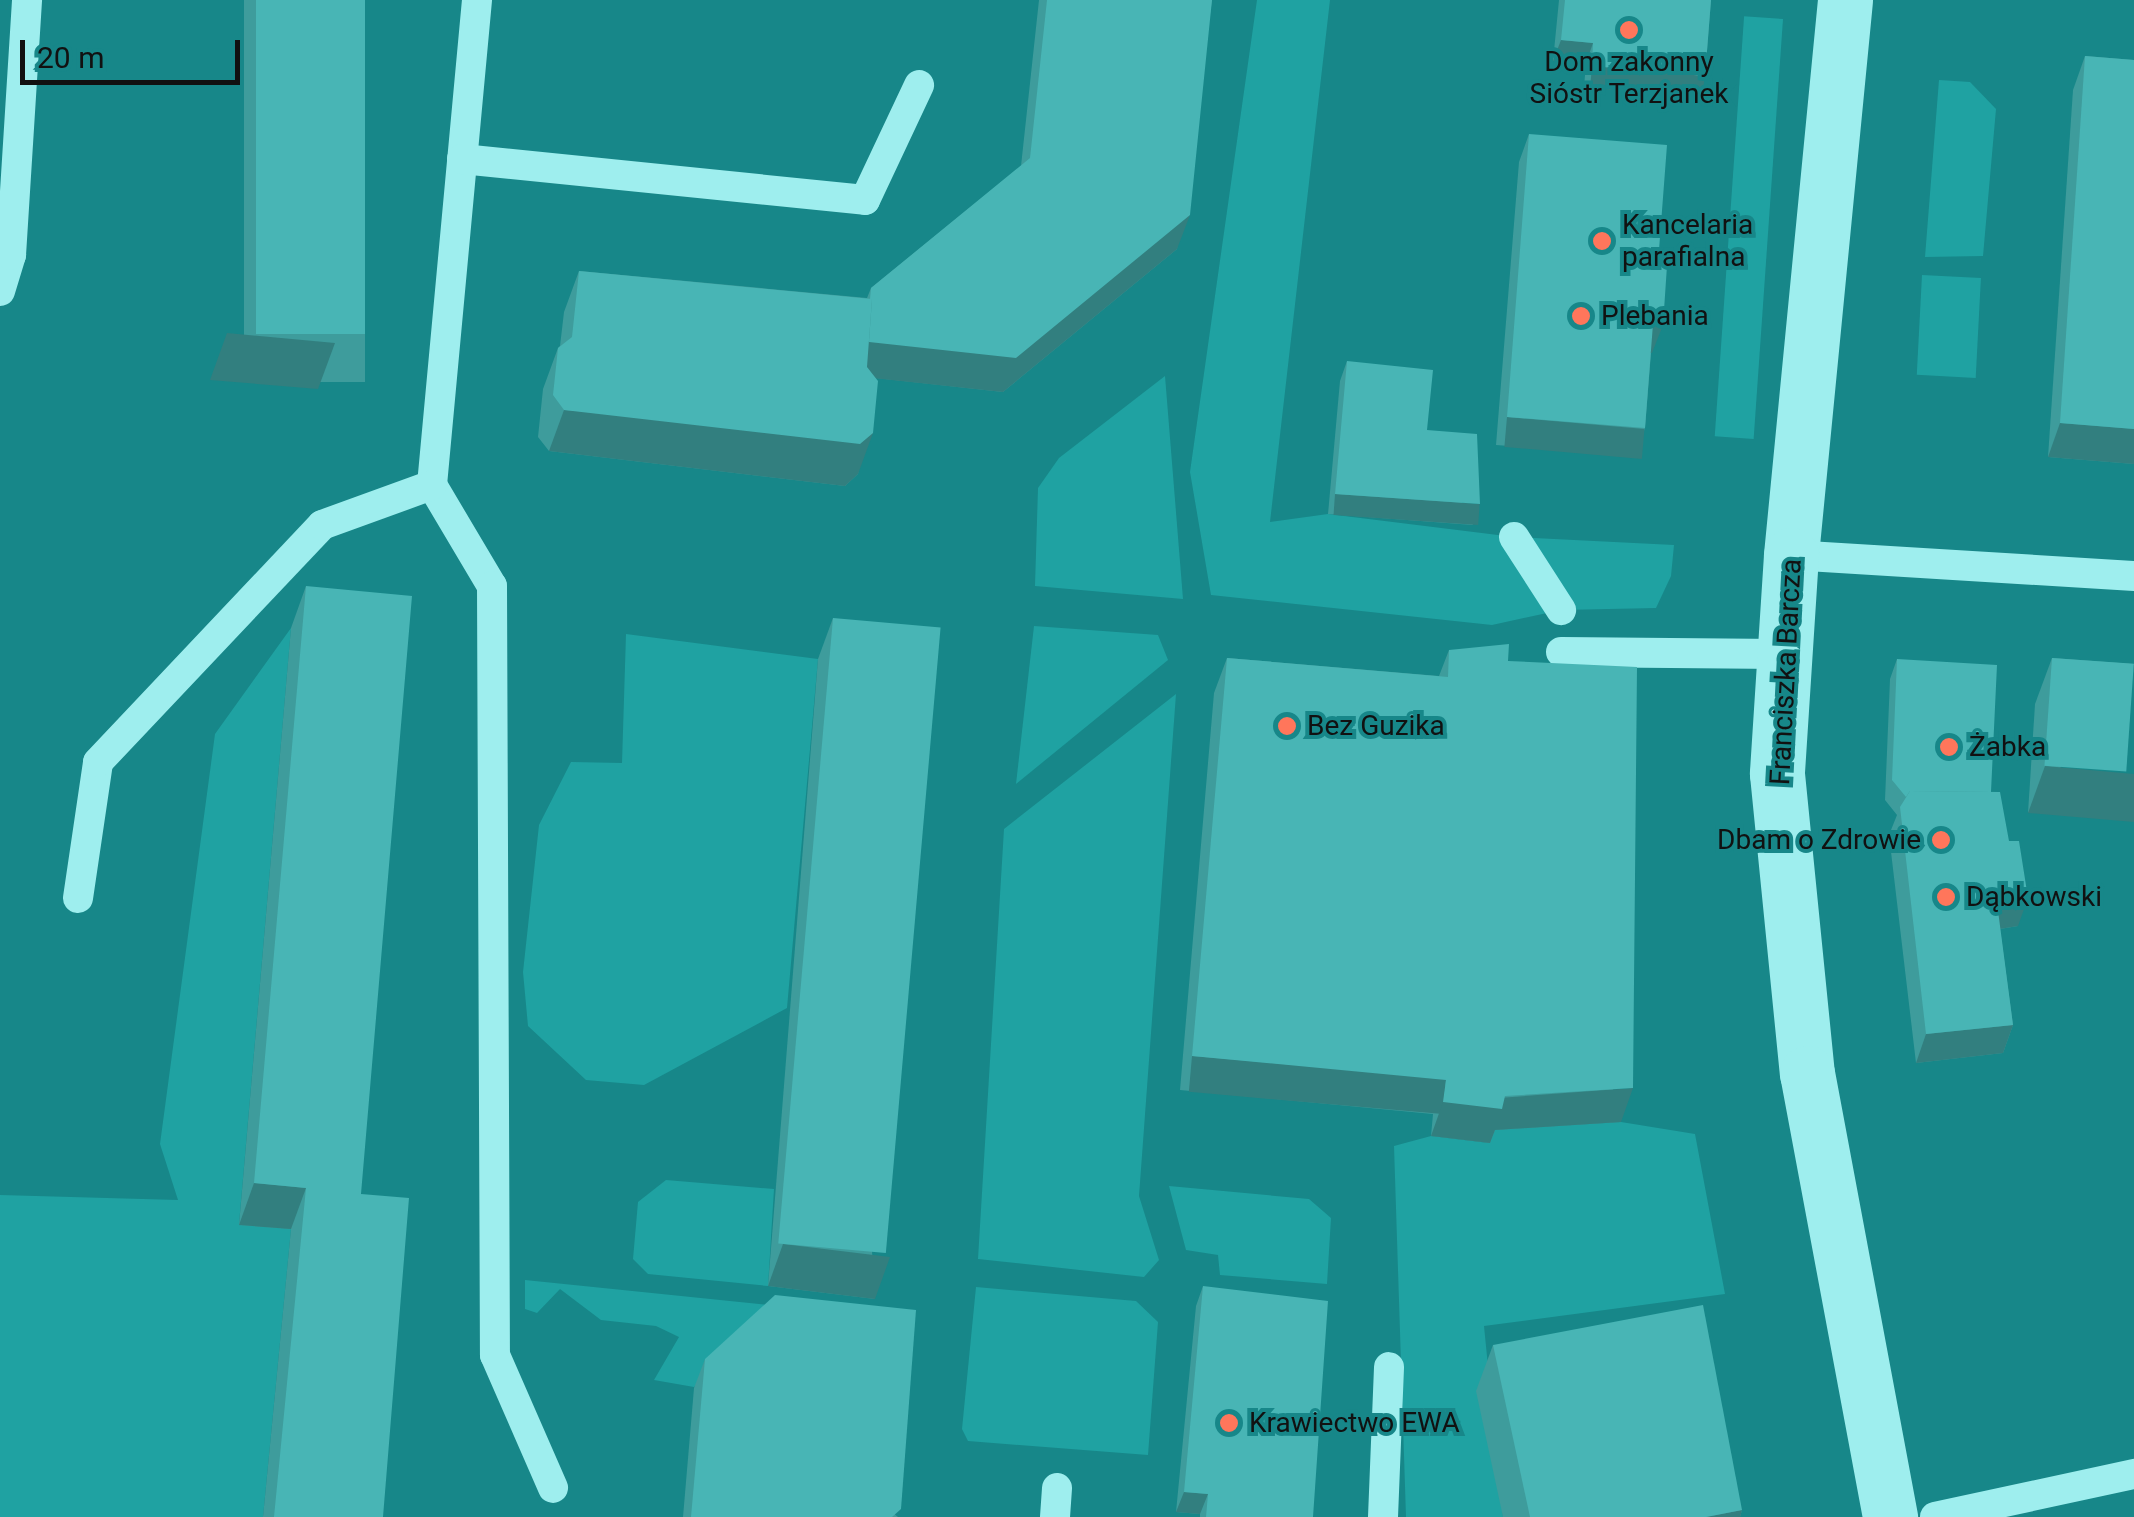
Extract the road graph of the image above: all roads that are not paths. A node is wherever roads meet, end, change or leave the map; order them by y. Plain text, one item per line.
1 (27, 0) edge
2 (477, 0) edge
3 (1845, 0) edge
4 (919, 85) dead end
5 (462, 160) junction
6 (0, 291) edge
7 (432, 485) junction
8 (1514, 537) dead end
9 (1791, 555) junction
10 (2134, 576) edge
11 (1561, 610) dead end
12 (1560, 652) dead end
13 (1784, 654) junction
14 (78, 898) dead end
15 (1389, 1367) dead end
16 (2134, 1474) edge
17 (553, 1488) dead end
18 (1383, 1517) edge
19 (1890, 1517) edge
20 (1935, 1517) edge

1 - 6 lane
2 - 5 lane
3 - 9 street, Franciszka Barcza
4 - 5 lane
5 - 7 lane
7 - 14 lane
7 - 17 lane
8 - 11 lane
9 - 10 lane
9 - 13 street, Franciszka Barcza
12 - 13 lane
13 - 19 street, Franciszka Barcza
15 - 18 lane
16 - 20 lane

